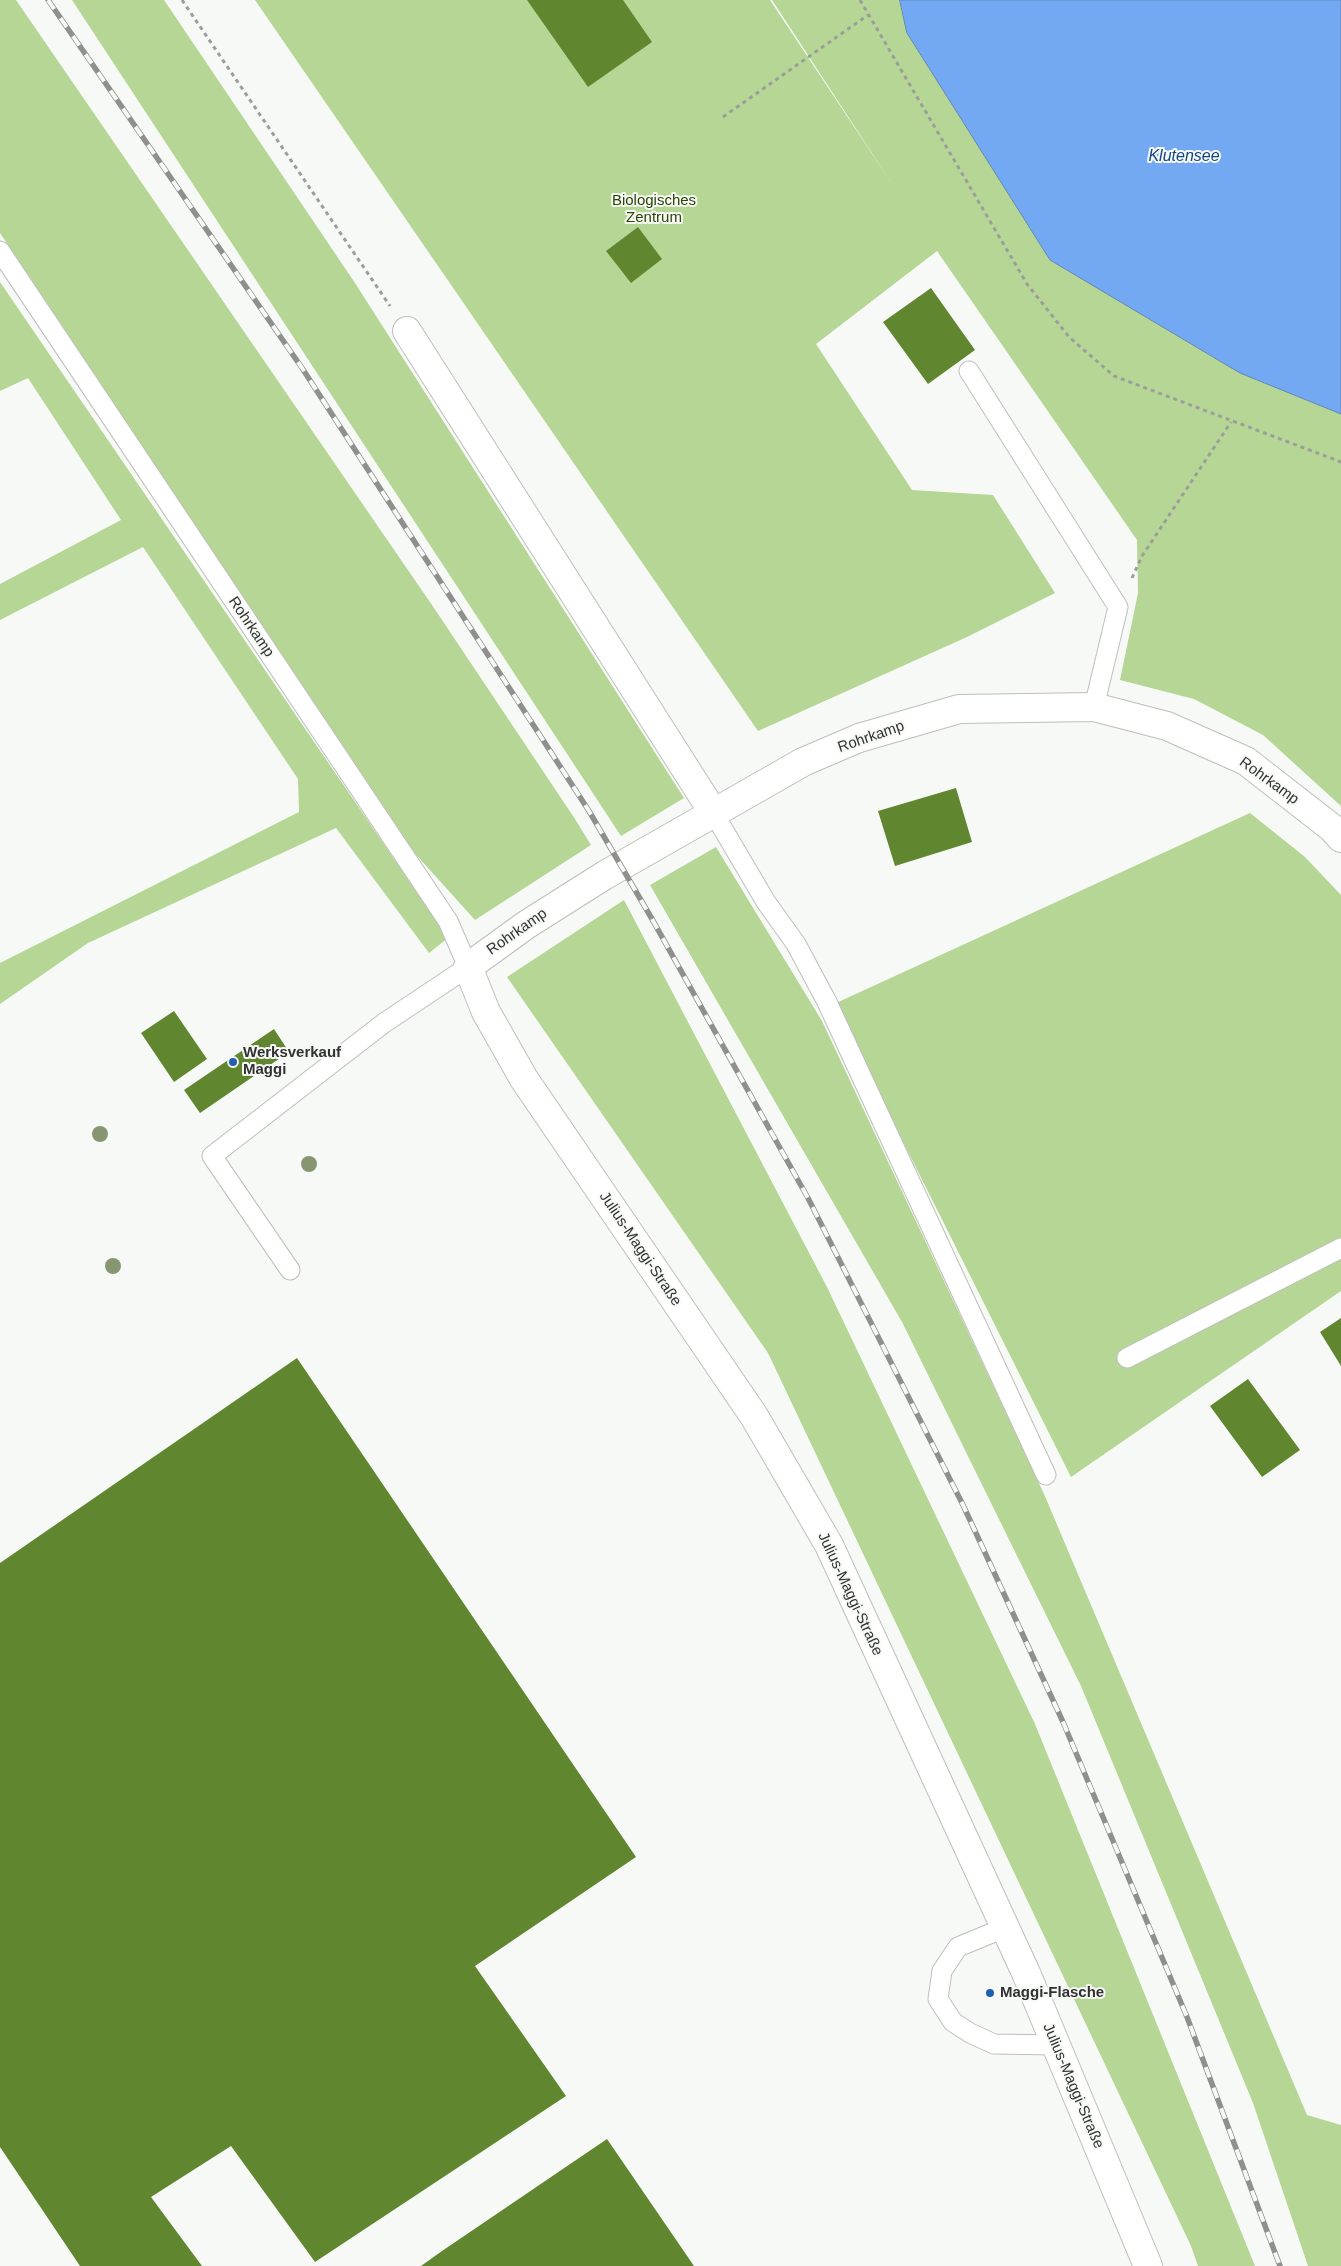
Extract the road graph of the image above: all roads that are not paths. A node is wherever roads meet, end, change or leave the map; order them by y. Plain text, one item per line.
1 (0, 251) edge
2 (407, 331) road end
3 (969, 371) dead end
4 (1094, 707) junction
5 (713, 812) junction
6 (1341, 838) edge
7 (468, 967) junction
8 (1341, 1248) edge
9 (290, 1270) dead end
10 (1127, 1358) dead end
11 (1046, 1475) dead end
12 (1004, 1928) junction
13 (1055, 2045) junction
14 (1148, 2266) edge

1 - 7 lane, Rohrkamp
2 - 5 street
3 - 4 lane
4 - 5 street, Rohrkamp
4 - 6 street, Rohrkamp
5 - 7 street, Rohrkamp
5 - 11 lane
7 - 9 lane
7 - 12 street, Julius-Maggi-Straße
8 - 10 lane
12 - 13 street, Julius-Maggi-Straße
12 - 13 lane
13 - 14 street, Julius-Maggi-Straße

